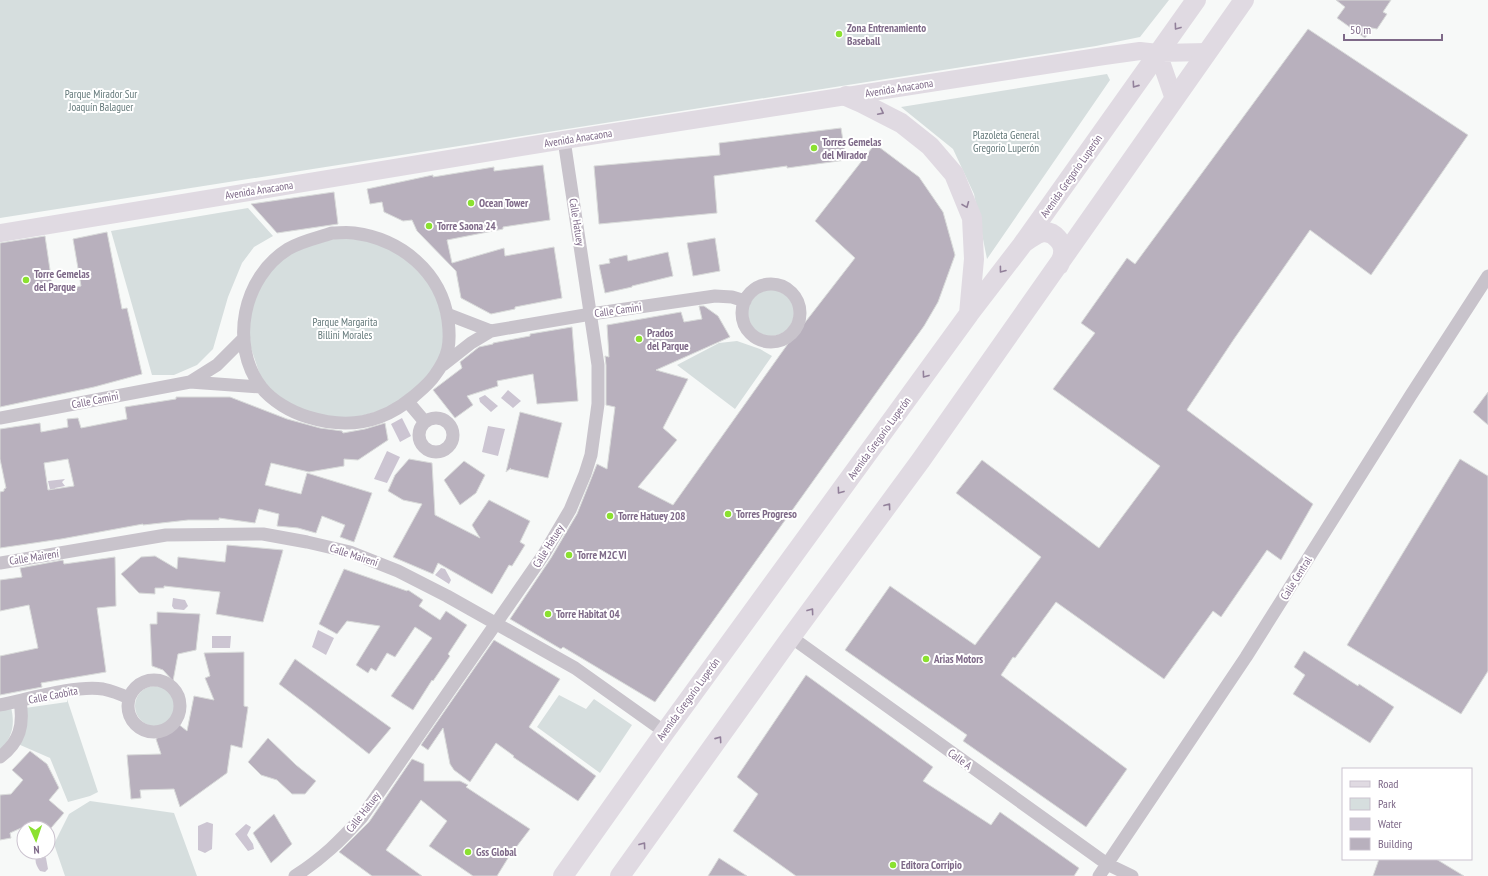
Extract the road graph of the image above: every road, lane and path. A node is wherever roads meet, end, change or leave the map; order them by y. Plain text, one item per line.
1 (1196, 0) edge
2 (1244, 0) edge
3 (1208, 52) junction
4 (1158, 53) junction
5 (846, 96) junction
6 (1174, 99) junction
7 (564, 140) junction
8 (0, 233) edge
9 (1022, 245) junction
10 (1059, 265) junction
11 (1488, 276) edge
12 (745, 301) junction
13 (447, 314) junction
14 (591, 314) junction
15 (969, 314) junction
16 (491, 331) junction
17 (244, 338) junction
18 (442, 365) junction
19 (190, 382) junction
20 (262, 387) junction
21 (408, 402) junction
22 (0, 418) edge
23 (425, 422) dead end
24 (0, 563) edge
25 (495, 624) junction
26 (791, 637) junction
27 (129, 698) junction
28 (20, 701) junction
29 (0, 705) edge
30 (665, 732) junction
31 (0, 757) edge
32 (1107, 864) junction
33 (295, 876) edge
34 (563, 876) edge
35 (620, 876) edge
36 (1100, 876) edge
37 (1132, 876) edge

1 -> 4 main road, Avenida Gregorio Luperón
2 - 3 main road
3 - 4 main road, Avenida Anacaona
3 - 6 main road
4 - 5 main road, Avenida Anacaona
4 - 6 main road
4 -> 9 main road, Avenida Gregorio Luperón
5 - 7 main road, Avenida Anacaona
5 -> 15 main road
6 - 10 main road
7 - 8 main road, Avenida Anacaona
7 - 14 street, Calle Hatuey
9 - 10 main road
9 -> 15 main road, Avenida Gregorio Luperón
26 -> 10 main road
11 - 32 street, Calle Central
12 - 12 street
12 - 14 street, Calle Camini
13 - 16 street
13 - 17 street
13 - 18 street
14 - 16 street, Calle Camini
14 - 25 street, Calle Hatuey
15 -> 30 main road, Avenida Gregorio Luperón
16 - 18 street, Calle Camini
17 - 19 street, Calle Camini
17 - 20 street
18 - 21 street
19 - 20 street, Calle Camini
19 - 22 street, Calle Camini
20 - 21 street
21 - 23 street
24 - 25 street, Calle Mairení
25 - 30 street, Calle Mairení
25 - 33 street, Calle Hatuey
26 - 32 street, Calle A
35 -> 26 main road
27 - 27 street
27 - 28 street, Calle Caobita
28 - 29 street, Calle Caobita
28 - 31 street
30 - 34 main road, Avenida Gregorio Luperón
32 - 36 street, Calle Central
32 - 37 street, Calle A

